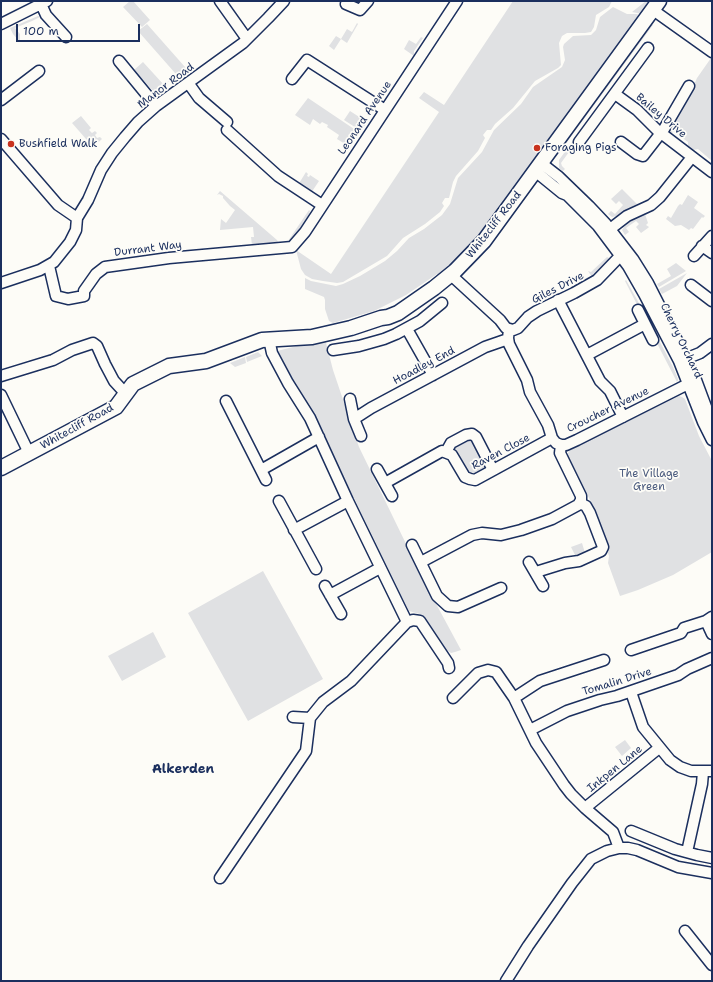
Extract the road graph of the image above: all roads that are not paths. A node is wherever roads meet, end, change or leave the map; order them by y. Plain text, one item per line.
1 (220, 1) edge
2 (284, 1) edge
3 (368, 1) edge
4 (457, 1) edge
5 (44, 2) edge
6 (346, 4) dead end
7 (656, 5) edge
8 (1, 24) edge
9 (66, 37) dead end
10 (247, 39) junction
11 (648, 48) dead end
12 (712, 52) edge
13 (119, 62) dead end
14 (39, 71) dead end
15 (292, 79) dead end
16 (188, 84) junction
17 (689, 86) dead end
18 (615, 94) junction
19 (1, 100) edge
20 (156, 106) junction
21 (385, 110) junction
22 (661, 133) junction
23 (1, 139) edge
24 (579, 142) dead end
25 (621, 142) dead end
26 (5, 151) edge
27 (692, 156) junction
28 (538, 167) junction
29 (712, 172) edge
30 (322, 205) junction
31 (77, 218) junction
32 (607, 232) junction
33 (712, 236) edge
34 (619, 240) junction
35 (702, 246) junction
36 (292, 247) joint
37 (712, 253) edge
38 (620, 255) junction
39 (694, 256) dead end
40 (49, 266) junction
41 (451, 275) junction
42 (1, 283) edge
43 (691, 285) dead end
44 (558, 300) junction
45 (712, 301) edge
46 (442, 303) dead end
47 (638, 310) dead end
48 (645, 324) junction
49 (407, 328) junction
50 (508, 334) junction
51 (269, 339) junction
52 (653, 340) dead end
53 (712, 344) edge
54 (333, 350) dead end
55 (587, 355) junction
56 (683, 360) junction
57 (433, 375) junction
58 (1, 376) edge
59 (692, 382) junction
60 (126, 394) junction
61 (1, 395) edge
62 (350, 399) dead end
63 (226, 401) dead end
64 (623, 417) junction
65 (354, 419) junction
66 (712, 423) edge
67 (361, 436) dead end
68 (319, 437) junction
69 (552, 438) junction
70 (712, 440) edge
71 (561, 445) junction
72 (446, 452) junction
73 (29, 453) junction
74 (1, 468) edge
75 (377, 469) dead end
76 (261, 470) junction
77 (493, 470) junction
78 (266, 480) dead end
79 (385, 483) junction
80 (392, 496) dead end
81 (348, 501) junction
82 (279, 502) dead end
83 (580, 502) junction
84 (294, 530) junction
85 (412, 545) dead end
86 (421, 562) junction
87 (529, 562) dead end
88 (380, 568) junction
89 (316, 569) dead end
90 (536, 572) junction
91 (543, 586) dead end
92 (500, 588) dead end
93 (341, 614) dead end
94 (709, 619) edge
95 (407, 622) junction
96 (712, 634) edge
97 (631, 650) dead end
98 (712, 658) edge
99 (604, 660) dead end
100 (449, 668) dead end
101 (631, 692) junction
102 (453, 698) dead end
103 (514, 698) junction
104 (293, 717) dead end
105 (310, 718) junction
106 (530, 730) junction
107 (660, 748) junction
108 (708, 771) edge
109 (586, 808) junction
110 (631, 831) dead end
111 (619, 848) junction
112 (687, 852) junction
113 (712, 858) edge
114 (712, 873) edge
115 (220, 878) dead end
116 (685, 931) dead end
117 (712, 965) edge
118 (506, 981) edge

1 - 10 street
2 - 10 street, Manor Road
3 - 6 street
4 - 21 street, Leonard Avenue
5 - 8 street
5 - 9 street
7 - 12 street
7 - 28 street, Whitecliff Road
10 - 16 street, Manor Road
11 - 18 street
13 - 20 street
14 - 19 street
15 - 21 street
16 - 20 street, Manor Road
16 - 30 street
17 - 22 street
18 - 22 street, Bailey Drive
18 - 24 street
20 - 31 street, Manor Road
21 - 30 street, Leonard Avenue
22 - 25 street
22 - 27 street, Bailey Drive
23 - 26 street
26 - 31 street
27 - 29 street, Bailey Drive
27 - 32 street
28 - 32 street, Cherry Orchard
28 - 41 street, Whitecliff Road
30 - 36 street, Leonard Avenue
31 - 40 street, Manor Road
32 - 34 street, Cherry Orchard
32 - 38 street, Cherry Orchard
33 - 35 street
34 - 38 street, Cherry Orchard
34 - 56 street, Cherry Orchard
35 - 37 street
35 - 39 street
36 - 40 street, Durrant Way
38 - 44 street, Giles Drive
38 - 56 street, Cherry Orchard
40 - 42 street, Manor Road
41 - 50 street
41 - 51 street, Whitecliff Road
43 - 45 street
44 - 50 street, Giles Drive
44 - 55 street
46 - 49 street
47 - 48 street
48 - 52 street
48 - 55 street
49 - 54 street
49 - 57 street
50 - 57 street, Hoadley End
50 - 69 street, Croucher Avenue
51 - 60 street, Whitecliff Road
51 - 68 street
53 - 56 street
55 - 64 street
56 - 59 street, Cherry Orchard
57 - 65 street, Hoadley End
58 - 60 street
59 - 64 street, Croucher Avenue
59 - 66 street, Cherry Orchard
59 - 70 street, Cherry Orchard
60 - 73 street, Whitecliff Road
61 - 73 street
62 - 65 street
63 - 76 street
64 - 71 street, Croucher Avenue
65 - 67 street
68 - 76 street
68 - 81 street
69 - 71 street, Croucher Avenue
69 - 77 street, Raven Close
71 - 83 street
72 - 77 street, Raven Close
72 - 77 street
72 - 79 street
73 - 74 street, Whitecliff Road
75 - 79 street
76 - 78 street
79 - 80 street
81 - 84 street
81 - 88 street
82 - 84 street
83 - 86 street
83 - 90 street
84 - 89 street
85 - 86 street
86 - 92 street
87 - 90 street
88 - 93 street
88 - 95 street
90 - 91 street
94 - 96 street
94 - 97 street
95 - 100 street
95 - 105 street
98 - 101 street, Tomalin Drive
99 - 103 street
101 - 106 street, Tomalin Drive
101 - 107 street
102 - 103 street
103 - 106 street
104 - 105 street
105 - 115 street
106 - 109 street
107 - 108 street
107 - 109 street, Inkpen Lane
108 - 112 street
109 - 111 street
110 - 112 street
111 - 114 street
111 - 118 street
112 - 113 street
116 - 117 street

